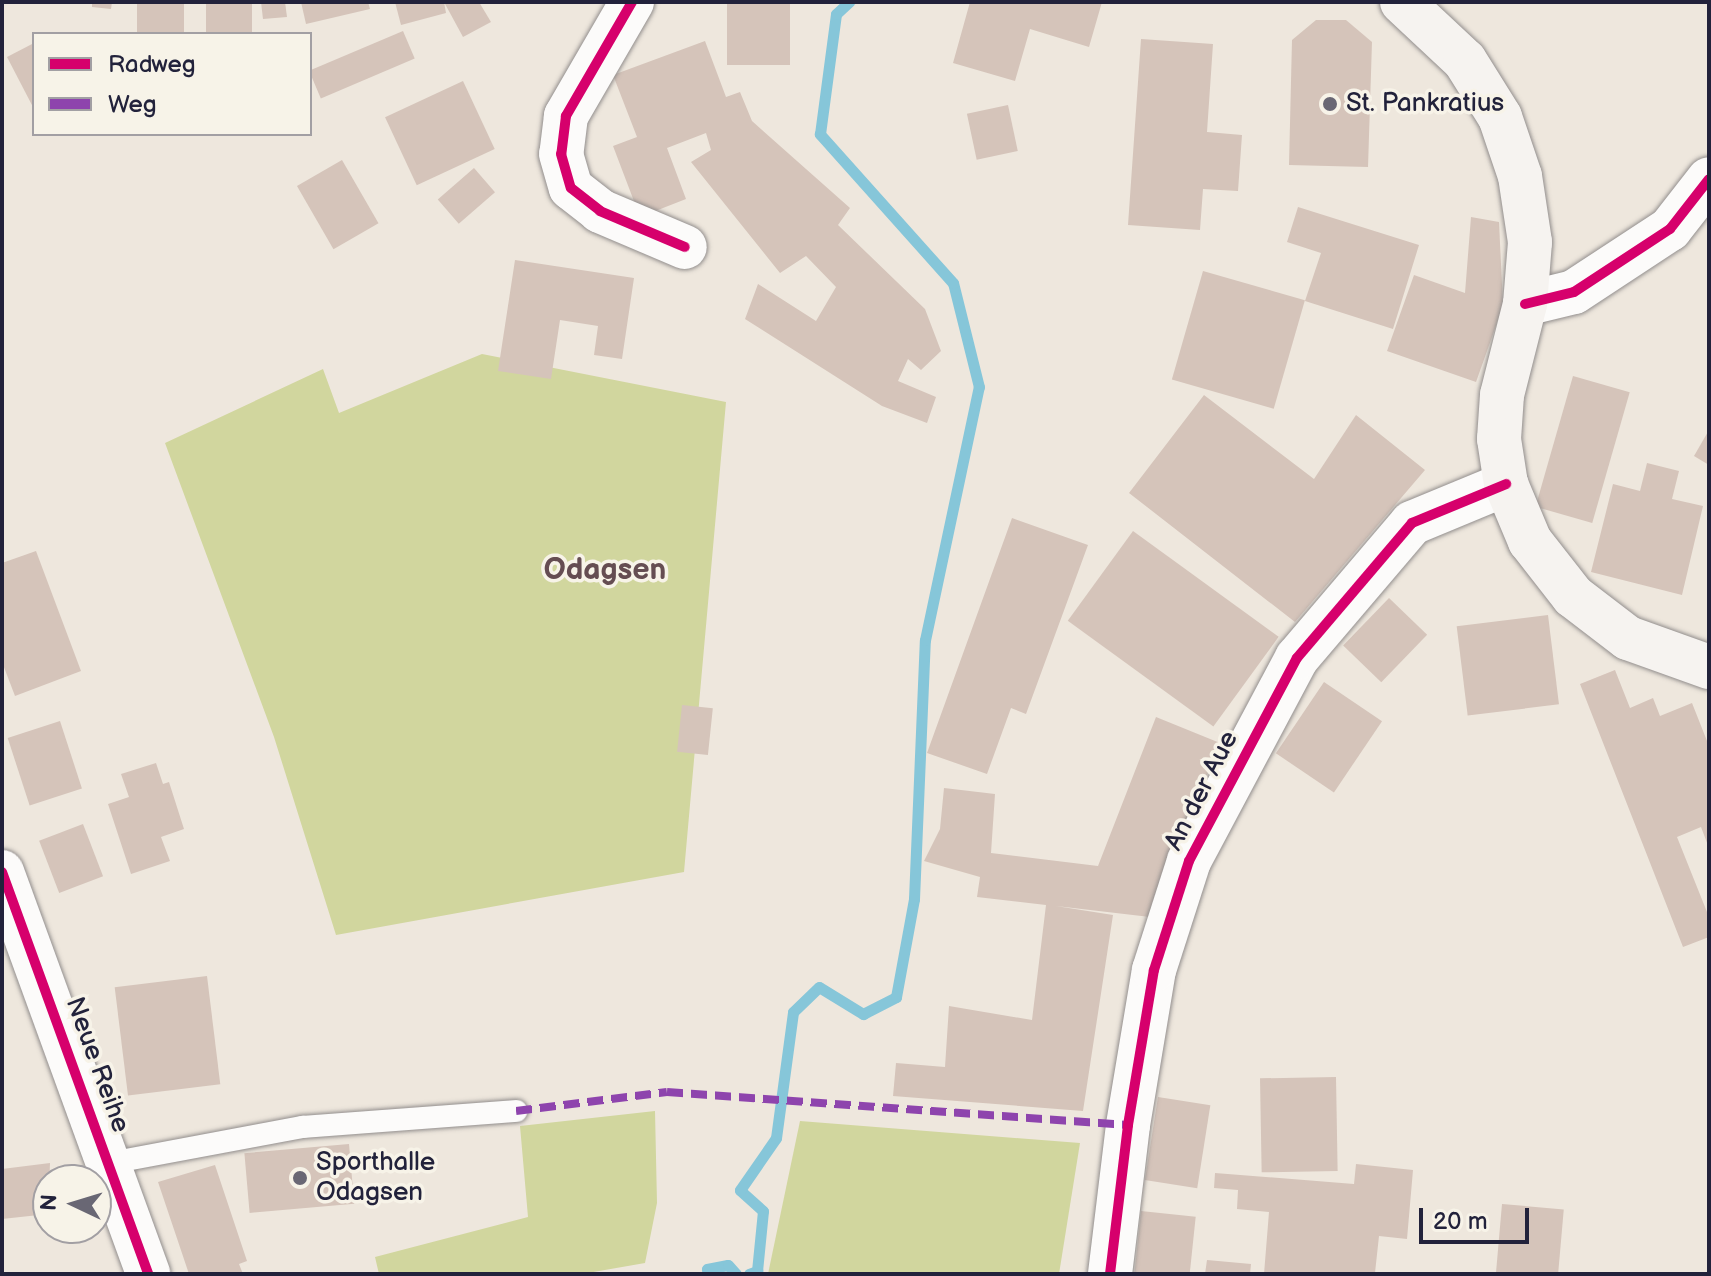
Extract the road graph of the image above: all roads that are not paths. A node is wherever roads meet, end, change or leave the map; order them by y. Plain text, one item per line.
1 (632, 2) edge
2 (1402, 2) edge
3 (1709, 179) edge
4 (685, 247) dead end
5 (1525, 304) junction
6 (1506, 484) junction
7 (1709, 667) edge
8 (2, 872) edge
9 (516, 1111) dead end
10 (110, 1163) junction
11 (148, 1274) edge
12 (1110, 1274) edge

1 - 4 street
2 - 5 main road
3 - 5 street
5 - 6 main road
6 - 7 main road
6 - 12 street, An der Aue
8 - 10 street, Neue Reihe
9 - 10 lane
10 - 11 street, Neue Reihe

